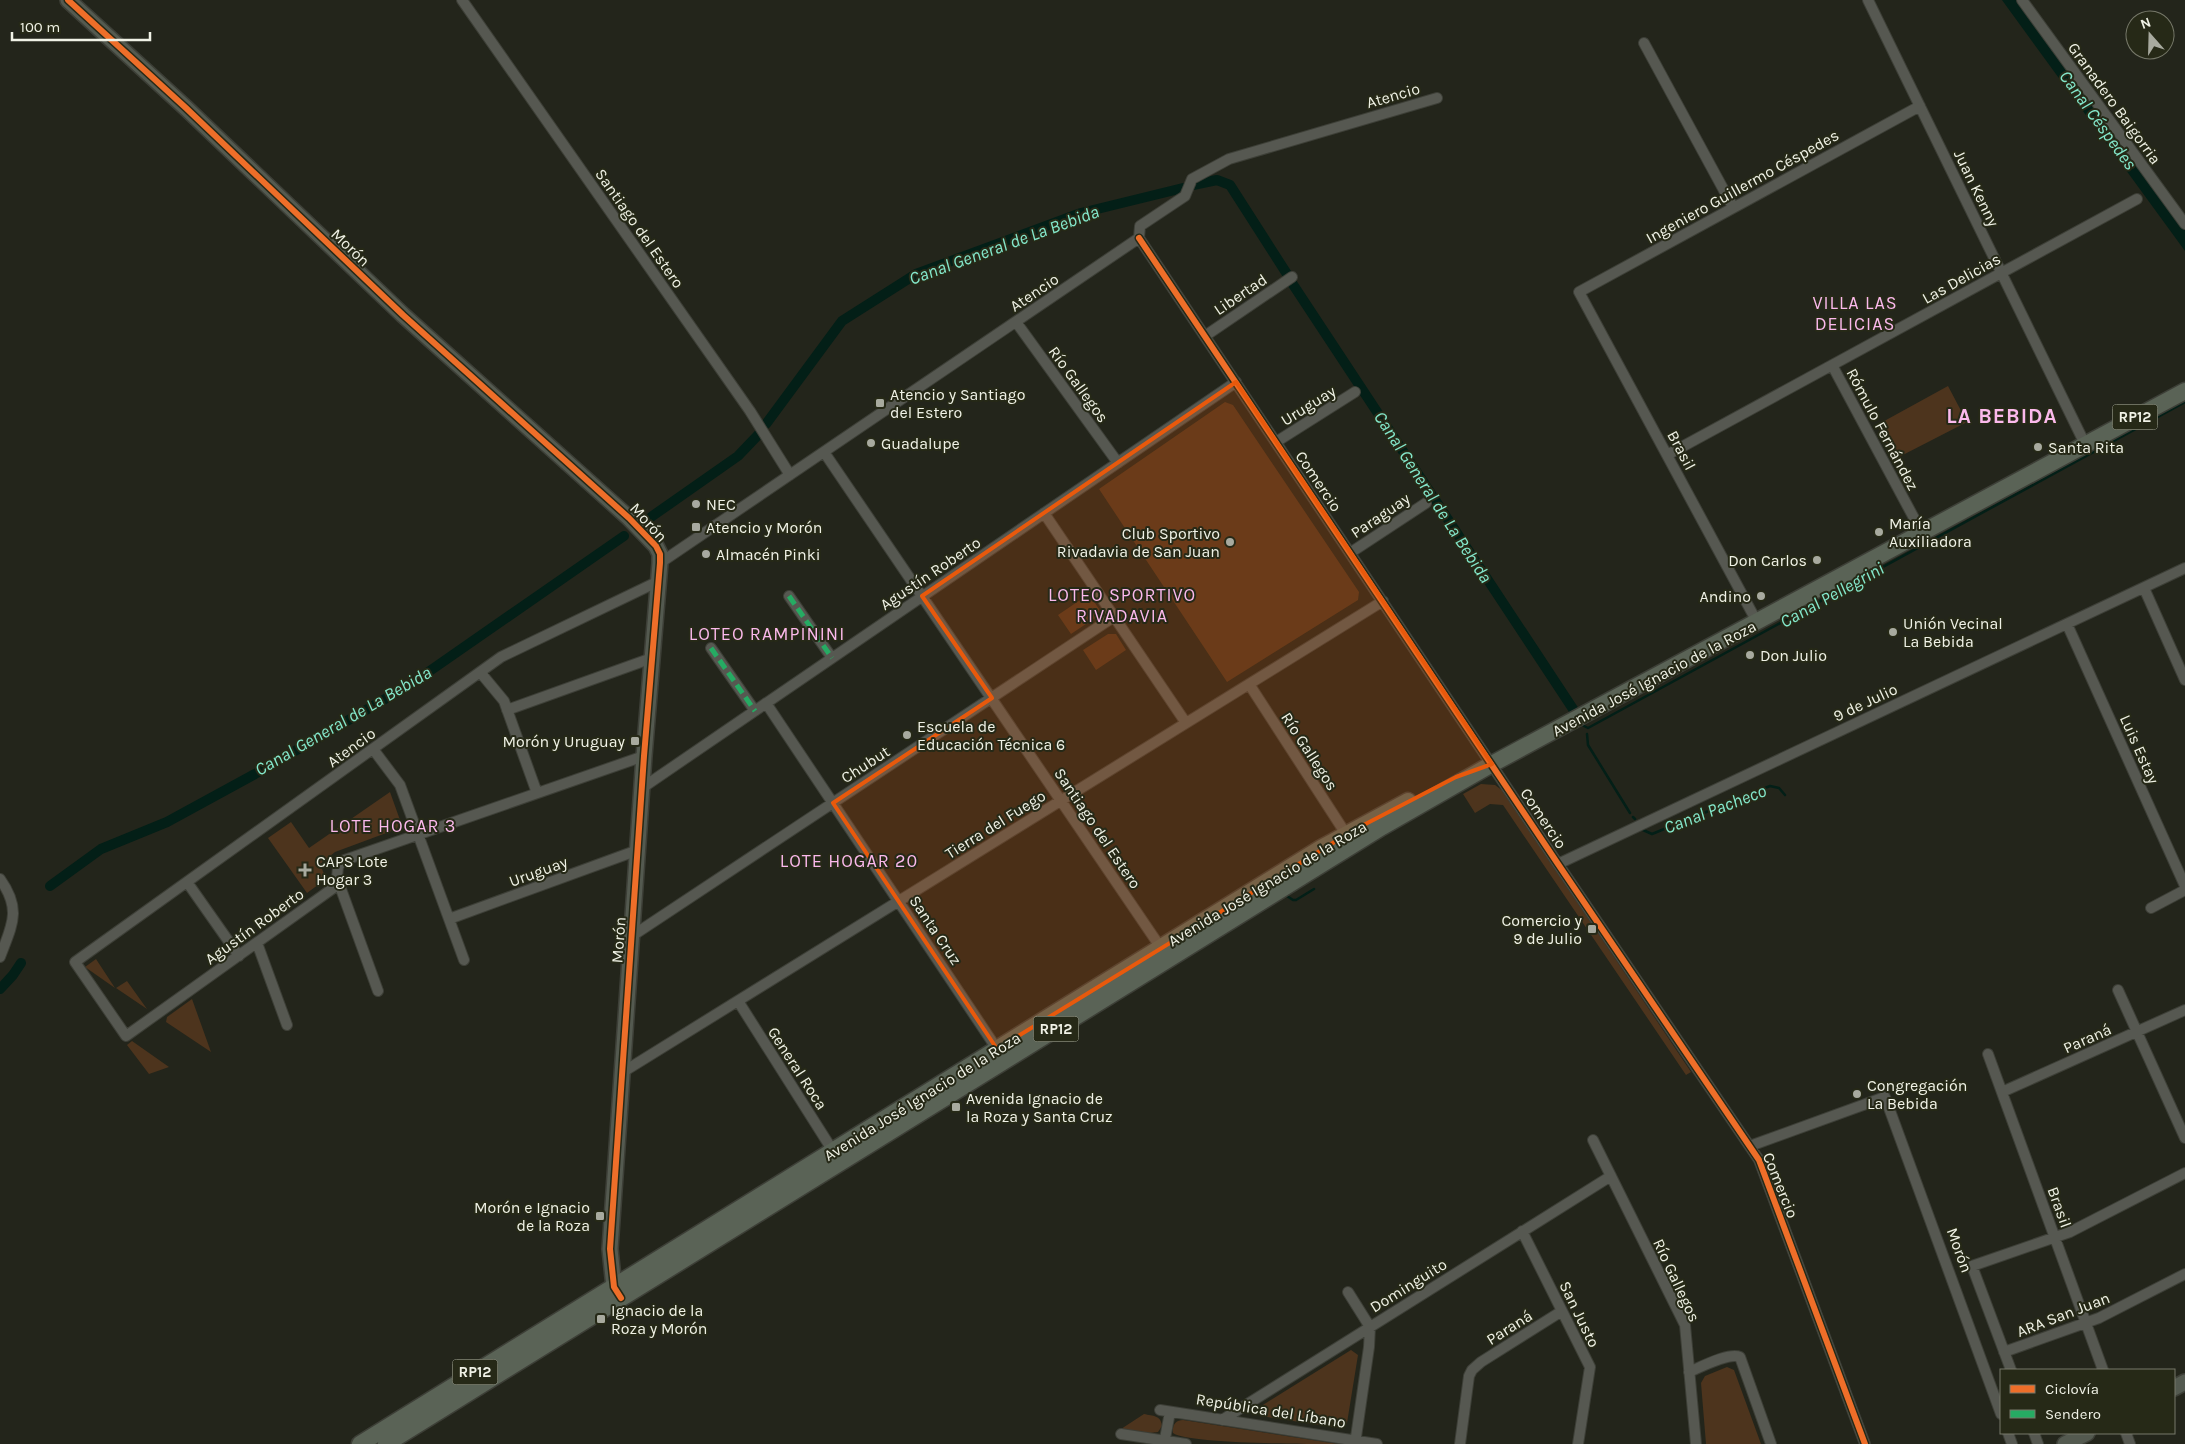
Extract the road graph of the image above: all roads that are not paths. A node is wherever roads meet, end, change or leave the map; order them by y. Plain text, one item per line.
1 (68, 0) edge
2 (462, 0) edge
3 (1868, 0) edge
4 (2022, 0) edge
5 (1644, 43) dead end
6 (1437, 98) dead end
7 (1920, 106) junction
8 (2137, 199) dead end
9 (1733, 208) junction
10 (2185, 224) edge
11 (1139, 238) junction
12 (2001, 273) junction
13 (1292, 277) dead end
14 (1579, 292) joint
15 (1016, 322) junction
16 (1205, 336) junction
17 (1832, 365) junction
18 (1236, 382) junction
19 (2185, 391) edge
20 (1355, 392) dead end
21 (1276, 442) junction
22 (2086, 444) junction
23 (824, 452) junction
24 (1667, 455) junction
25 (1118, 463) junction
26 (790, 475) junction
27 (1426, 503) dead end
28 (1044, 513) junction
29 (1922, 533) junction
30 (1350, 553) junction
31 (660, 563) junction
32 (2185, 568) edge
33 (659, 581) junction
34 (2144, 588) junction
35 (789, 596) dead end
36 (922, 596) junction
37 (1383, 601) junction
38 (1115, 616) junction
39 (1758, 622) junction
40 (2068, 624) junction
41 (711, 648) dead end
42 (652, 658) junction
43 (832, 658) junction
44 (480, 672) junction
45 (2185, 680) edge
46 (1249, 684) junction
47 (992, 698) junction
48 (766, 703) junction
49 (507, 710) junction
50 (755, 710) junction
51 (1186, 723) junction
52 (374, 749) junction
53 (644, 756) junction
54 (1492, 764) junction
55 (642, 788) junction
56 (537, 793) junction
57 (1061, 800) junction
58 (833, 804) junction
59 (418, 834) junction
60 (1346, 834) junction
61 (638, 850) junction
62 (1558, 864) junction
63 (0, 879) edge
64 (187, 882) junction
65 (339, 884) junction
66 (2185, 886) edge
67 (2185, 890) edge
68 (898, 901) junction
69 (2151, 908) dead end
70 (449, 919) junction
71 (632, 936) junction
72 (257, 943) junction
73 (1161, 948) junction
74 (238, 956) junction
75 (0, 957) edge
76 (464, 960) dead end
77 (2118, 990) dead end
78 (378, 992) dead end
79 (738, 1001) junction
80 (2185, 1010) edge
81 (287, 1025) dead end
82 (2137, 1032) junction
83 (126, 1036) joint
84 (997, 1049) junction
85 (1988, 1054) dead end
86 (623, 1072) junction
87 (2002, 1092) junction
88 (2185, 1138) edge
89 (1593, 1140) dead end
90 (1750, 1146) junction
91 (833, 1151) junction
92 (2185, 1172) edge
93 (1610, 1176) junction
94 (1522, 1231) junction
95 (2055, 1237) junction
96 (2185, 1274) edge
97 (1348, 1292) dead end
98 (617, 1293) junction
99 (1562, 1311) junction
100 (2086, 1323) junction
101 (1370, 1327) junction
102 (2004, 1352) junction
103 (2011, 1369) edge
104 (2104, 1369) edge
105 (1689, 1372) junction
106 (2000, 1411) edge
107 (1222, 1420) junction
108 (1121, 1434) dead end
109 (2085, 1434) edge
110 (1164, 1442) edge
111 (1355, 1442) edge
112 (360, 1444) edge
113 (386, 1444) edge
114 (1186, 1444) edge
115 (1377, 1444) edge
116 (1460, 1444) edge
117 (1578, 1444) edge
118 (1696, 1444) edge
119 (1771, 1444) edge
120 (1865, 1444) edge
121 (2065, 1444) edge

1 - 31 street, Morón
2 - 26 street, Santiago del Estero
3 - 7 street, Juan Kenny
4 - 10 street, Granadero Baigorria
5 - 9 street
6 - 11 street, Atencio
7 - 9 street, Ingeniero Guillermo Céspedes
7 - 12 street, Juan Kenny
8 - 12 street, Las Delicias
9 - 14 street, Ingeniero Guillermo Céspedes
11 - 15 street, Atencio
11 - 16 street, Comercio
12 - 17 street, Las Delicias
12 - 22 street, Juan Kenny
13 - 16 street, Libertad
14 - 24 street, Brasil
15 - 23 street, Atencio
15 - 25 street, Río Gallegos
16 - 18 street, Comercio
17 - 24 street, Las Delicias
17 - 29 street, Rómulo Fernández
18 - 21 street, Comercio
18 - 25 street, Agustín Roberto
19 - 22 main road, Avenida José Ignacio de la Roza / RP12
20 - 21 street, Uruguay
21 - 30 street, Comercio
22 - 29 main road, Avenida José Ignacio de la Roza / RP12
23 - 26 street, Atencio
23 - 36 street, Santiago del Estero
24 - 39 street, Brasil
25 - 28 street, Agustín Roberto
26 - 31 street, Atencio
27 - 30 street, Paraguay
28 - 36 street, Agustín Roberto
28 - 38 street
29 - 39 main road, Avenida José Ignacio de la Roza / RP12
30 - 37 street, Comercio
31 - 33 street, Morón
32 - 34 street, 9 de Julio
33 - 42 street, Morón
33 - 44 street, Atencio
34 - 40 street, 9 de Julio
34 - 45 street
35 - 43 street
36 - 43 street, Agustín Roberto
36 - 47 street, Santiago del Estero
37 - 46 street, Tierra del Fuego
37 - 54 street, Comercio
38 - 47 street, Chubut
38 - 51 street
39 - 54 main road, Avenida José Ignacio de la Roza / RP12
40 - 62 street, 9 de Julio
40 - 66 street, Luis Estay
41 - 50 street
42 - 49 street
42 - 53 street, Morón
43 - 48 street, Agustín Roberto
44 - 49 street
44 - 52 street, Atencio
46 - 51 street, Tierra del Fuego
46 - 60 street, Río Gallegos
47 - 57 street, Santiago del Estero
47 - 58 street, Chubut
48 - 50 street, Agustín Roberto
48 - 58 street, Santa Cruz
49 - 56 street
50 - 55 street, Agustín Roberto
51 - 57 street, Tierra del Fuego
52 - 59 street
52 - 64 street, Atencio
53 - 55 street, Morón
53 - 56 street
54 - 60 main road, Avenida José Ignacio de la Roza / RP12
54 - 62 street, Comercio
54 - 98 main road, Avenida José Ignacio de la Roza / RP12
55 - 61 street, Morón
56 - 59 street
57 - 68 street, Tierra del Fuego
57 - 73 street, Santiago del Estero
58 - 68 street, Santa Cruz
58 - 71 street, Chubut
59 - 65 street
59 - 70 street
60 - 73 main road, Avenida José Ignacio de la Roza / RP12
61 - 70 street, Uruguay
61 - 71 street, Morón
62 - 90 street, Comercio
63 - 75 street
64 - 74 street
64 - 83 street, Atencio
65 - 72 street, Agustín Roberto
65 - 78 street
67 - 69 street
68 - 79 street, Tierra del Fuego
68 - 84 street, Santa Cruz
70 - 76 street
71 - 86 street, Morón
72 - 74 street, Agustín Roberto
72 - 81 street
73 - 84 main road, Avenida José Ignacio de la Roza / RP12
74 - 83 street, Agustín Roberto
77 - 82 street
79 - 86 street, Tierra del Fuego
79 - 91 street, General Roca
80 - 82 street, Paraná
82 - 87 street, Paraná
82 - 88 street
84 - 91 main road, Avenida José Ignacio de la Roza / RP12
85 - 87 street, Brasil
86 - 98 street, Morón
87 - 95 street, Brasil
89 - 93 street, Río Gallegos
90 - 106 street, Morón
90 - 120 street, Comercio
91 - 98 main road, Avenida José Ignacio de la Roza / RP12
92 - 95 street
93 - 94 street, Dominguito
93 - 105 street, Río Gallegos
94 - 99 street, San Justo
94 - 101 street, Dominguito
95 - 100 street, Brasil
95 - 102 street, Morón
96 - 100 street, ARA San Juan
97 - 101 street
98 - 112 main road, Avenida José Ignacio de la Roza / RP12
98 - 113 main road, Avenida José Ignacio de la Roza / RP12
99 - 116 street, Paraná
99 - 117 street, San Justo
100 - 102 street, ARA San Juan
100 - 104 street, Brasil
101 - 107 street, Dominguito
101 - 111 street
102 - 103 street, Morón
105 - 118 street, Río Gallegos
105 - 119 street
107 - 110 street, República del Líbano
107 - 111 street, República del Líbano
108 - 110 street
109 - 121 street
110 - 114 street
111 - 115 street, República del Líbano

